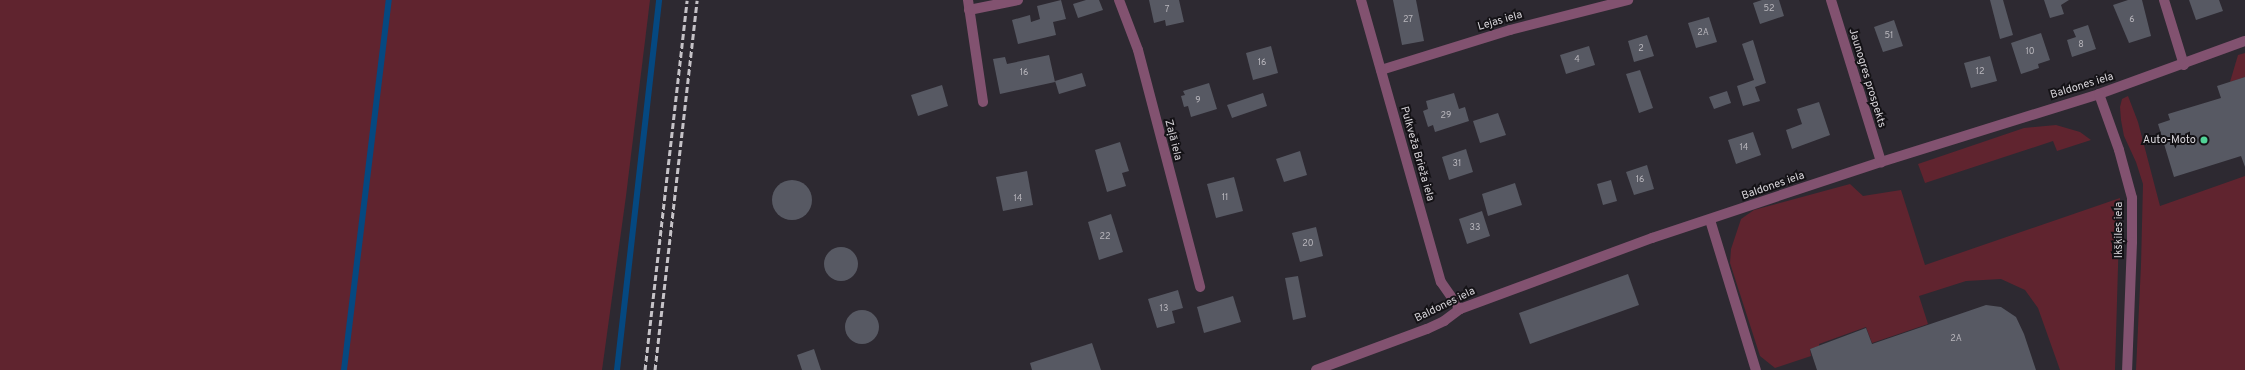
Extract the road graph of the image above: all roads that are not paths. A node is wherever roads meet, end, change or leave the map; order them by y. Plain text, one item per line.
1 (1018, 0) edge
2 (1118, 0) edge
3 (1361, 0) edge
4 (1628, 0) edge
5 (1831, 0) edge
6 (2164, 0) edge
7 (968, 5) edge
8 (2245, 41) edge
9 (2184, 65) junction
10 (1381, 70) junction
11 (2099, 94) junction
12 (983, 102) dead end
13 (1881, 162) junction
14 (1710, 220) junction
15 (1200, 287) dead end
16 (1460, 309) junction
17 (1316, 370) edge
18 (1756, 370) edge
19 (2127, 370) edge

1 - 7 street
2 - 15 street, Zaļā iela
3 - 10 street, Pulkveža Brieža iela
4 - 10 street, Lejas iela
5 - 13 street, Jaunogres prospekts
6 - 9 street
7 - 12 street
8 - 9 street, Baldones iela
9 - 11 street, Baldones iela
10 - 16 street, Pulkveža Brieža iela
11 - 13 street, Baldones iela
11 - 19 street, Ikšķiles iela
13 - 14 street, Baldones iela
14 - 16 street, Baldones iela
14 - 18 street
16 - 17 street, Baldones iela

